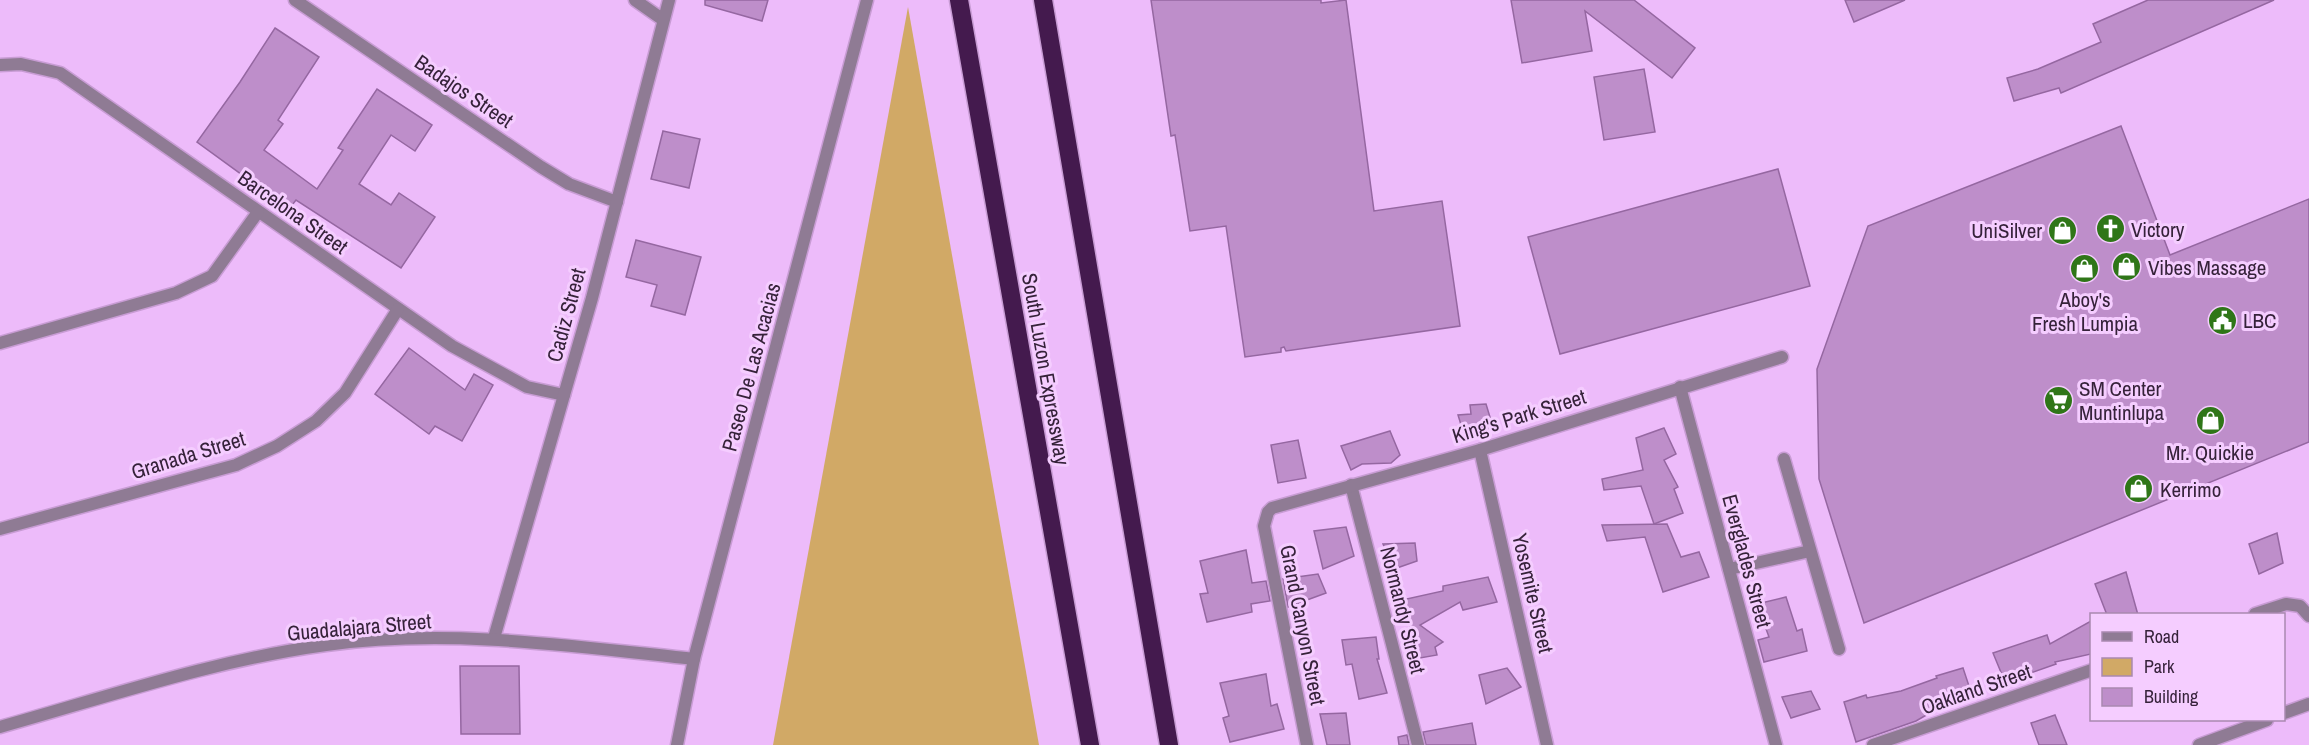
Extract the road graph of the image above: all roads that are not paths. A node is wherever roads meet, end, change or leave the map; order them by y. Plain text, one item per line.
1 (295, 0) edge
2 (634, 0) edge
3 (669, 0) edge
4 (867, 0) edge
5 (959, 0) edge
6 (1043, 0) edge
7 (662, 19) junction
8 (0, 65) edge
9 (617, 202) junction
10 (258, 212) junction
11 (398, 309) junction
12 (0, 343) edge
13 (1782, 357) dead end
14 (1680, 387) junction
15 (564, 395) junction
16 (1480, 450) junction
17 (1784, 459) dead end
18 (1351, 485) junction
19 (1268, 512) joint
20 (0, 529) edge
21 (1810, 551) junction
22 (1729, 569) junction
23 (2261, 613) edge
24 (2309, 616) edge
25 (494, 638) junction
26 (1839, 649) dead end
27 (694, 659) junction
28 (2090, 670) edge
29 (2309, 704) edge
30 (2285, 712) edge
31 (2264, 721) edge
32 (0, 728) edge
33 (677, 745) edge
34 (1090, 745) edge
35 (1169, 745) edge
36 (1307, 745) edge
37 (1418, 745) edge
38 (1548, 745) edge
39 (1776, 745) edge
40 (1873, 745) edge
41 (2199, 745) edge

1 - 9 street, Badajos Street
2 - 7 street
3 - 7 street, Cadiz Street
4 - 27 street, Paseo De Las Acacias
5 - 34 highway, South Luzon Expressway
6 - 35 highway
7 - 9 street, Cadiz Street
8 - 10 street, Barcelona Street
9 - 15 street, Cadiz Street
10 - 11 street, Barcelona Street
10 - 12 street
11 - 15 street, Barcelona Street
11 - 20 street, Granada Street
13 - 14 street, King's Park Street
14 - 16 street, King's Park Street
14 - 22 street, Everglades Street
15 - 25 street, Cadiz Street
16 - 18 street, King's Park Street
16 - 38 street, Yosemite Street
17 - 21 street
18 - 19 street, King's Park Street
18 - 37 street, Normandy Street
19 - 36 street, Grand Canyon Street
21 - 22 street
21 - 26 street
22 - 39 street, Everglades Street
23 - 24 street
25 - 27 street, Guadalajara Street
25 - 32 street, Guadalajara Street
27 - 33 street, Paseo De Las Acacias
28 - 40 street, Oakland Street
29 - 30 street
31 - 41 street

